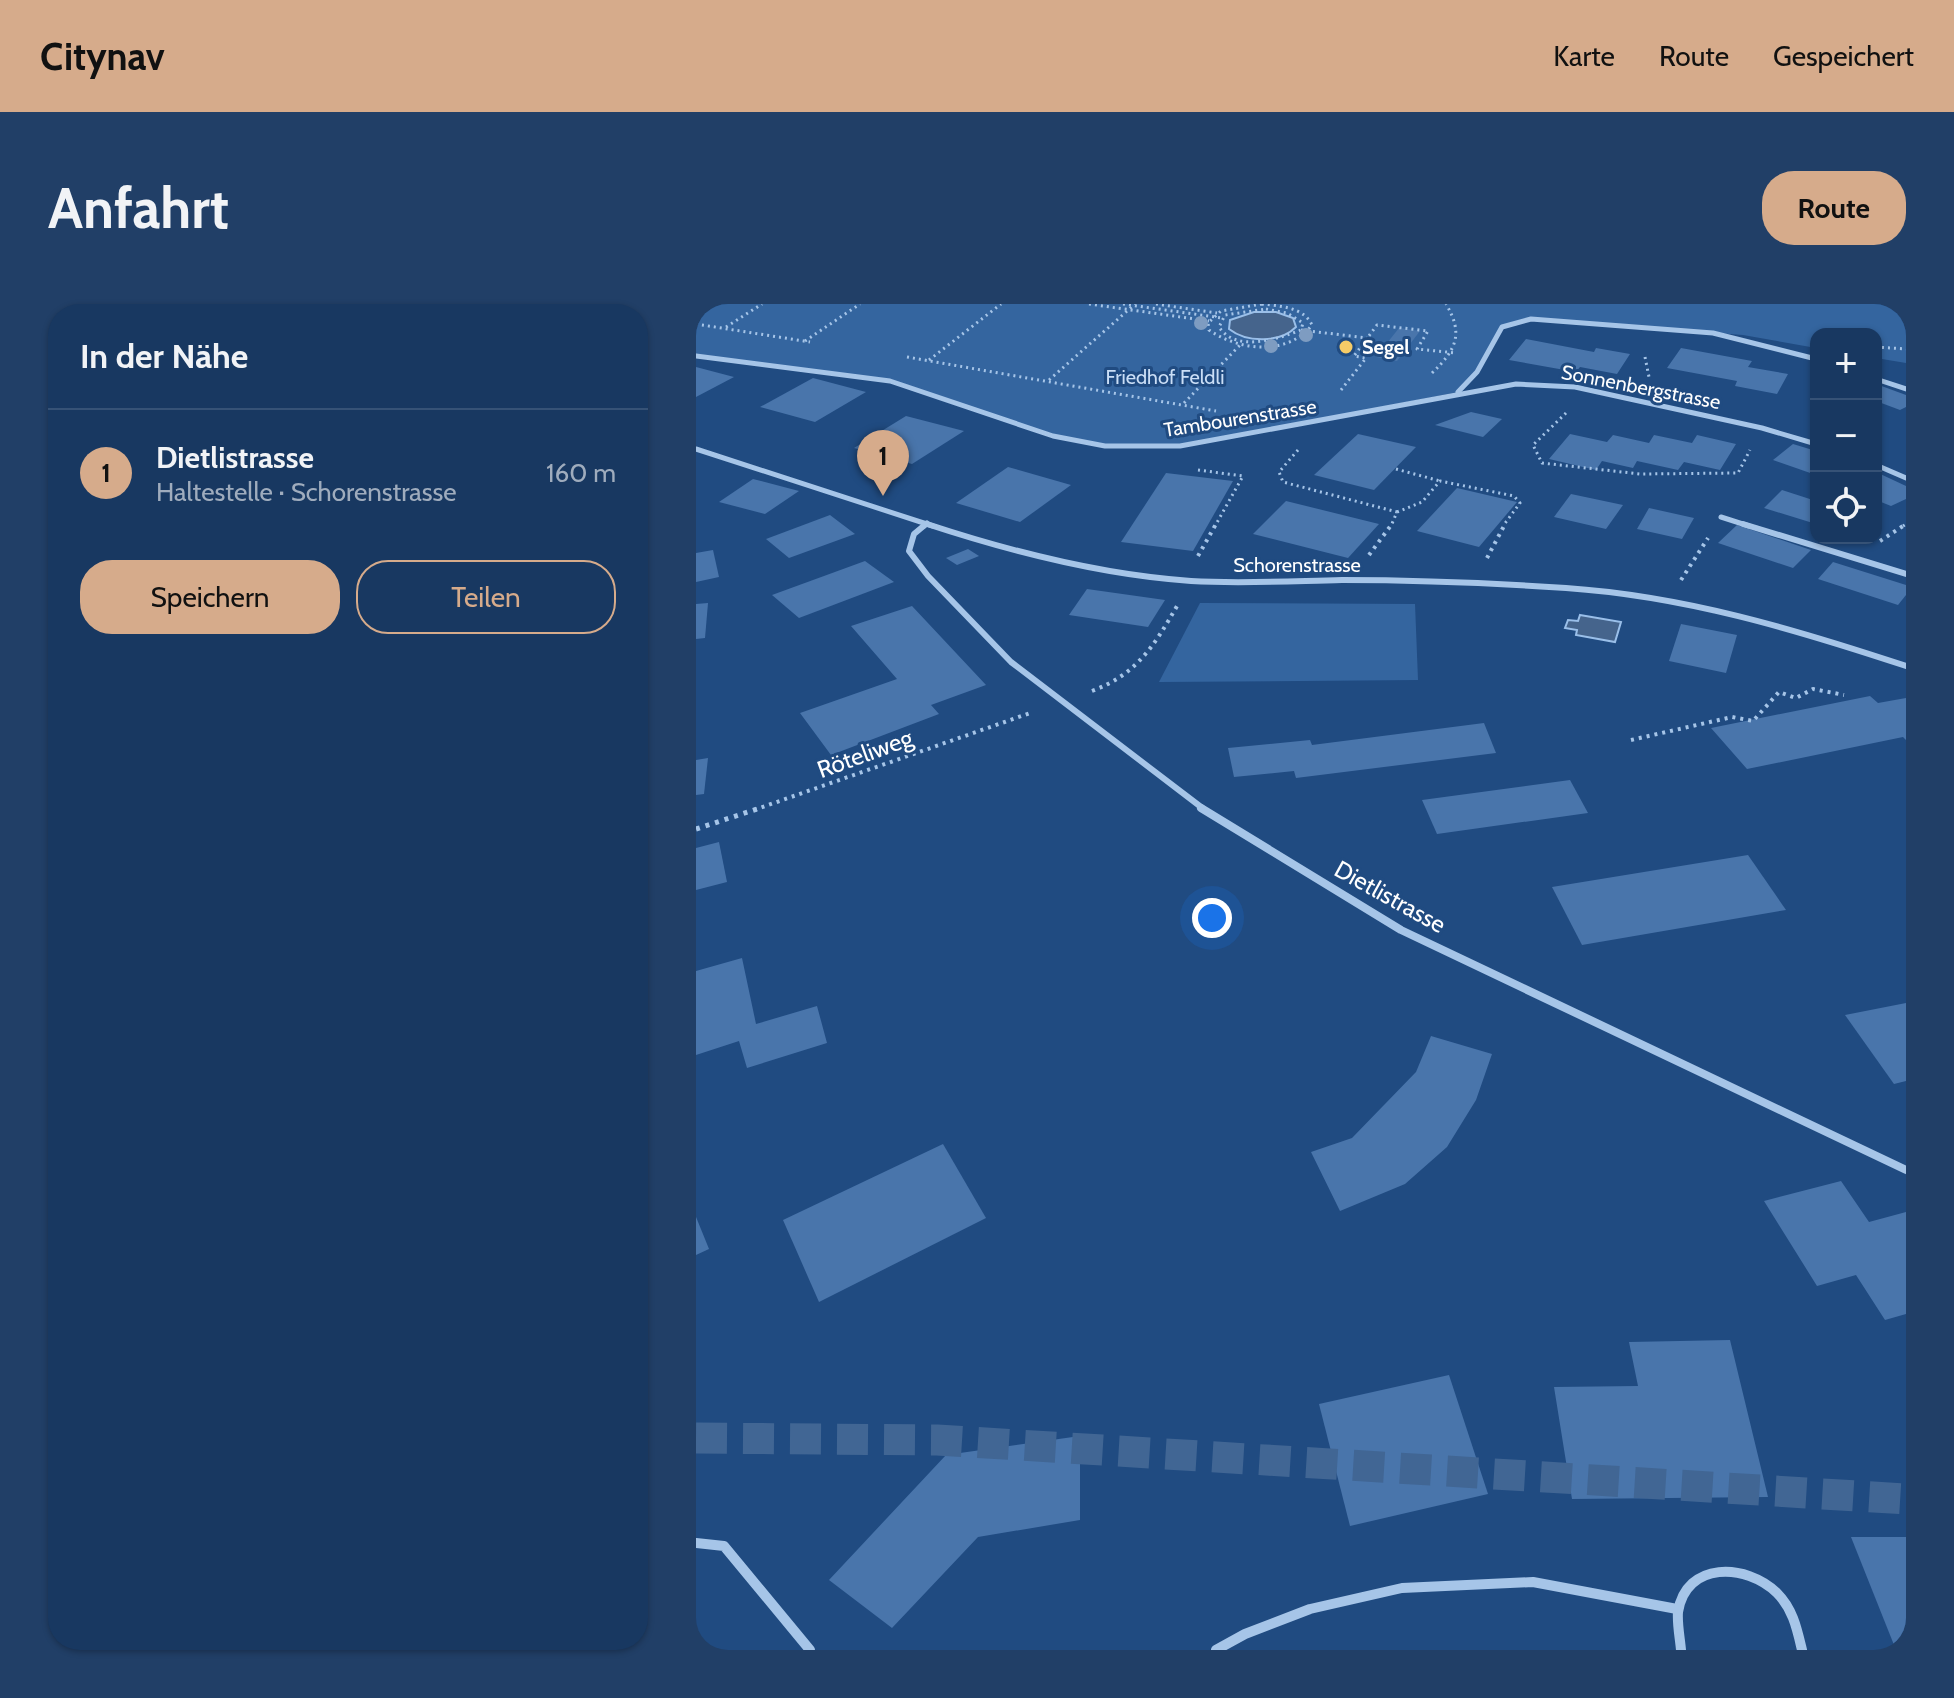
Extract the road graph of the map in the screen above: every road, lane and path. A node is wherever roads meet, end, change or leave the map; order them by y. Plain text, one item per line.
1 (762, 304) edge
2 (860, 304) edge
3 (1001, 304) edge
4 (1089, 304) edge
5 (1123, 304) edge
6 (1156, 304) edge
7 (1446, 304) edge
8 (1134, 305) edge
9 (1276, 306) edge
10 (1129, 310) junction
11 (1217, 313) junction
12 (1212, 317) junction
13 (1222, 318) junction
14 (1209, 321) junction
15 (696, 324) edge
16 (725, 328) junction
17 (1301, 330) junction
18 (1309, 331) junction
19 (1367, 338) junction
20 (805, 341) junction
21 (1242, 342) junction
22 (821, 343) dead end
23 (1882, 347) edge
24 (1906, 349) edge
25 (1454, 353) junction
26 (696, 356) edge
27 (897, 356) dead end
28 (1485, 356) junction
29 (1810, 357) edge
30 (928, 361) junction
31 (1421, 379) dead end
32 (1048, 381) junction
33 (1882, 381) edge
34 (1575, 387) junction
35 (1906, 389) edge
36 (1458, 392) junction
37 (1336, 395) dead end
38 (1184, 403) junction
39 (1225, 412) dead end
40 (1309, 424) junction
41 (1762, 428) junction
42 (1810, 442) edge
43 (1180, 446) junction
44 (696, 449) edge
45 (1882, 468) edge
46 (1396, 469) dead end
47 (1906, 478) edge
48 (1440, 481) junction
49 (1397, 512) junction
50 (1721, 517) joint
51 (927, 523) junction
52 (1367, 558) dead end
53 (1482, 571) dead end
54 (1906, 574) edge
55 (1193, 581) junction
56 (1667, 601) junction
57 (1906, 666) edge
58 (1086, 693) dead end
59 (1844, 695) dead end
60 (1045, 708) dead end
61 (1631, 740) dead end
62 (696, 829) edge
63 (1906, 1170) edge
64 (696, 1543) edge
65 (1677, 1609) junction
66 (810, 1650) edge
67 (1216, 1650) edge
68 (1681, 1650) edge
69 (1802, 1650) edge

1 - 16 path
2 - 20 path
3 - 30 path
4 - 10 path
5 - 8 path
6 - 11 path
7 - 25 path
8 - 10 path
8 - 12 path
9 - 11 path
9 - 13 path
9 - 17 path
9 - 18 path
10 - 14 path
10 - 32 path
11 - 12 path
12 - 13 path
12 - 14 path
13 - 21 path
14 - 21 path
15 - 16 path
16 - 20 path
17 - 18 path
17 - 21 path
18 - 19 path
18 - 21 path
19 - 25 path
19 - 37 path
20 - 22 path
21 - 38 path
23 - 24 path
25 - 28 path
25 - 31 path
26 - 43 street, Tambourenstrasse
27 - 30 path
28 - 29 street
28 - 36 street
30 - 32 path
32 - 38 path
33 - 35 street
34 - 36 street, Sonnenbergstrasse
34 - 41 street, Sonnenbergstrasse
34 - 41 path
36 - 40 street, Tambourenstrasse
38 - 39 path
40 - 43 street, Tambourenstrasse
40 - 49 path
41 - 42 street, Sonnenbergstrasse
43 - 55 path
44 - 51 street, Schorenstrasse
45 - 47 street
46 - 48 path
48 - 49 path
48 - 53 path
49 - 52 path
50 - 54 street
50 - 56 path
51 - 55 street, Schorenstrasse
51 - 63 street, Dietlistrasse
55 - 56 street, Schorenstrasse
55 - 58 path
56 - 57 street, Schorenstrasse
59 - 61 path
60 - 62 path, Röteliweg
64 - 66 street
65 - 67 street
65 - 68 street
65 - 69 street

